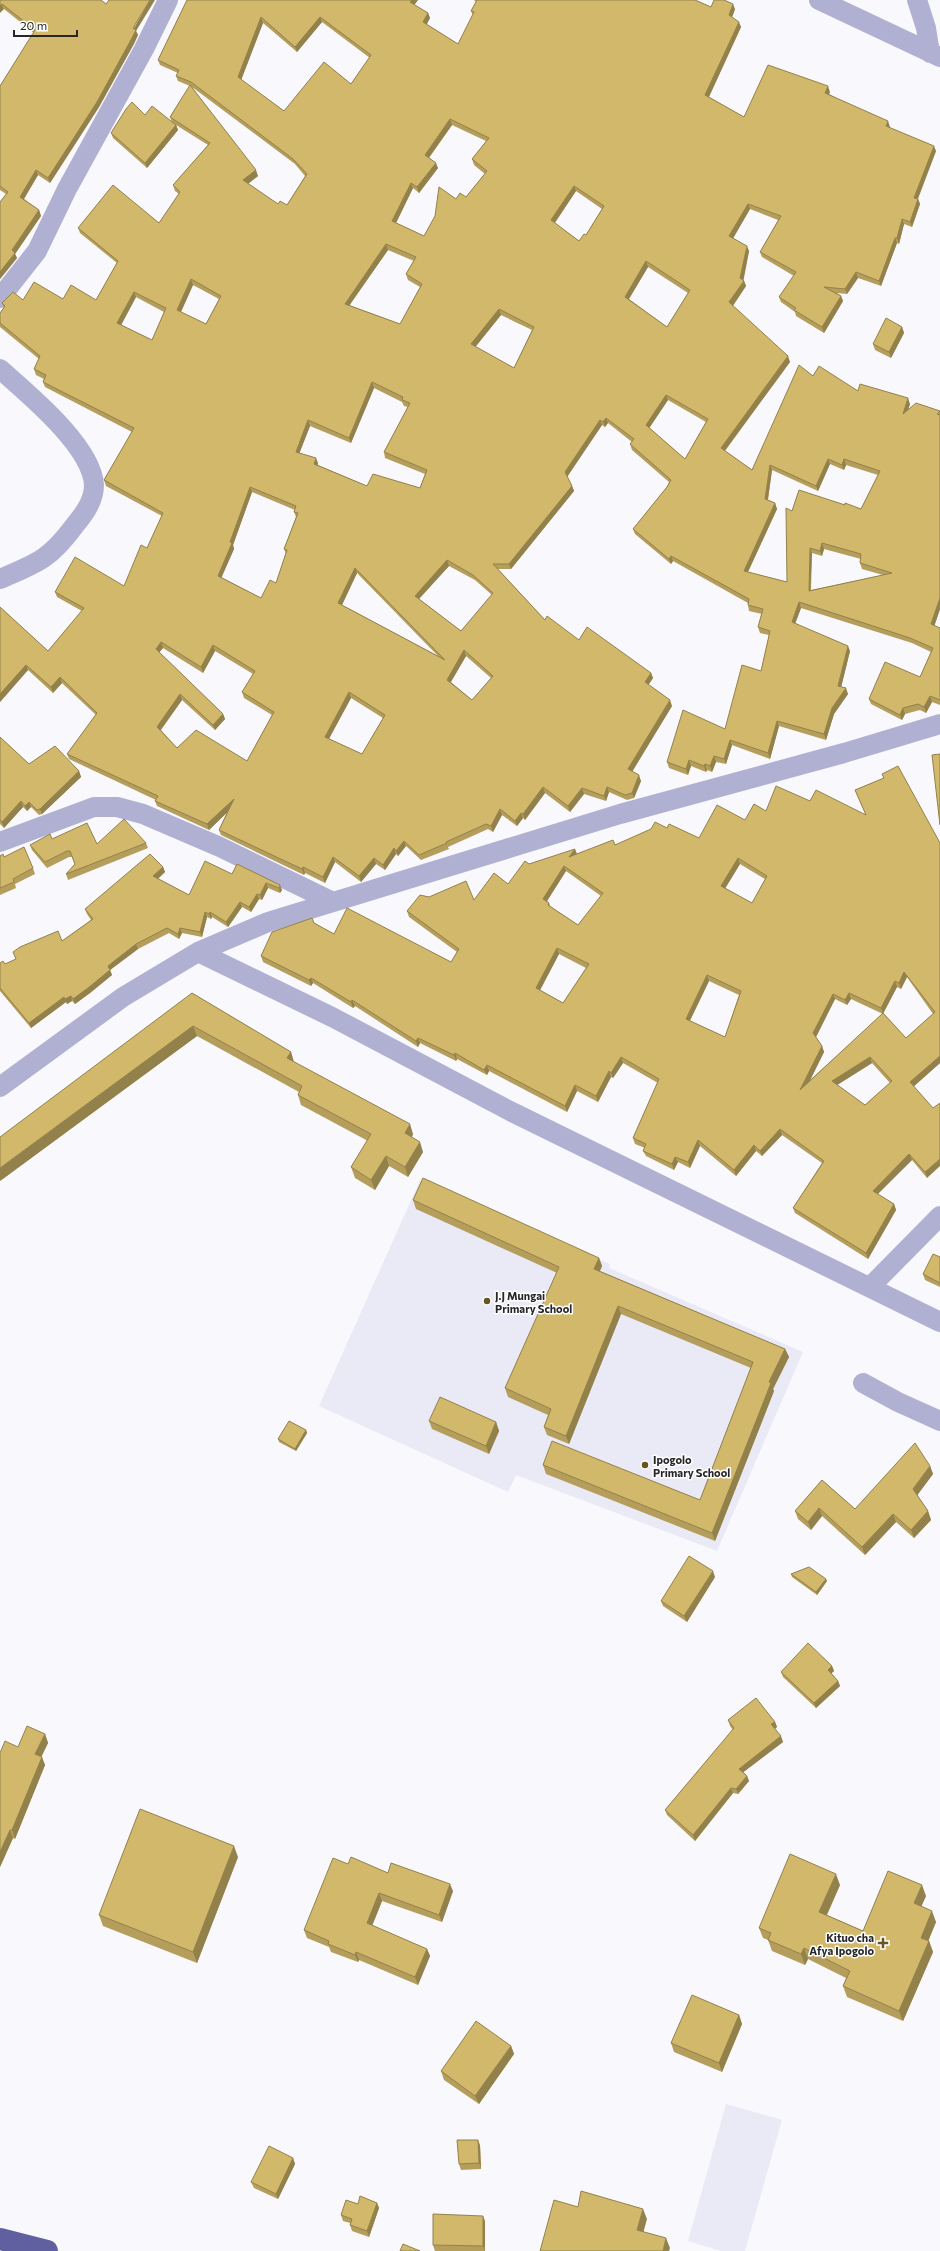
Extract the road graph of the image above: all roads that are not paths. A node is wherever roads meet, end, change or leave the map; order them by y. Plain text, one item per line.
1 (168, 0) edge
2 (819, 0) edge
3 (917, 0) edge
4 (935, 55) edge
5 (0, 298) edge
6 (0, 369) edge
7 (0, 579) edge
8 (940, 724) edge
9 (0, 842) edge
10 (331, 901) junction
11 (198, 952) junction
12 (0, 1087) edge
13 (940, 1216) edge
14 (871, 1286) junction
15 (940, 1322) edge
16 (864, 1383) dead end
17 (940, 1421) edge
18 (0, 2239) edge
19 (47, 2251) edge

1 - 5 street
2 - 4 street
3 - 4 street
6 - 7 street
8 - 10 street
9 - 10 street
10 - 11 street
11 - 12 street
11 - 14 street
13 - 14 street
14 - 15 street
16 - 17 street
18 - 19 highway

